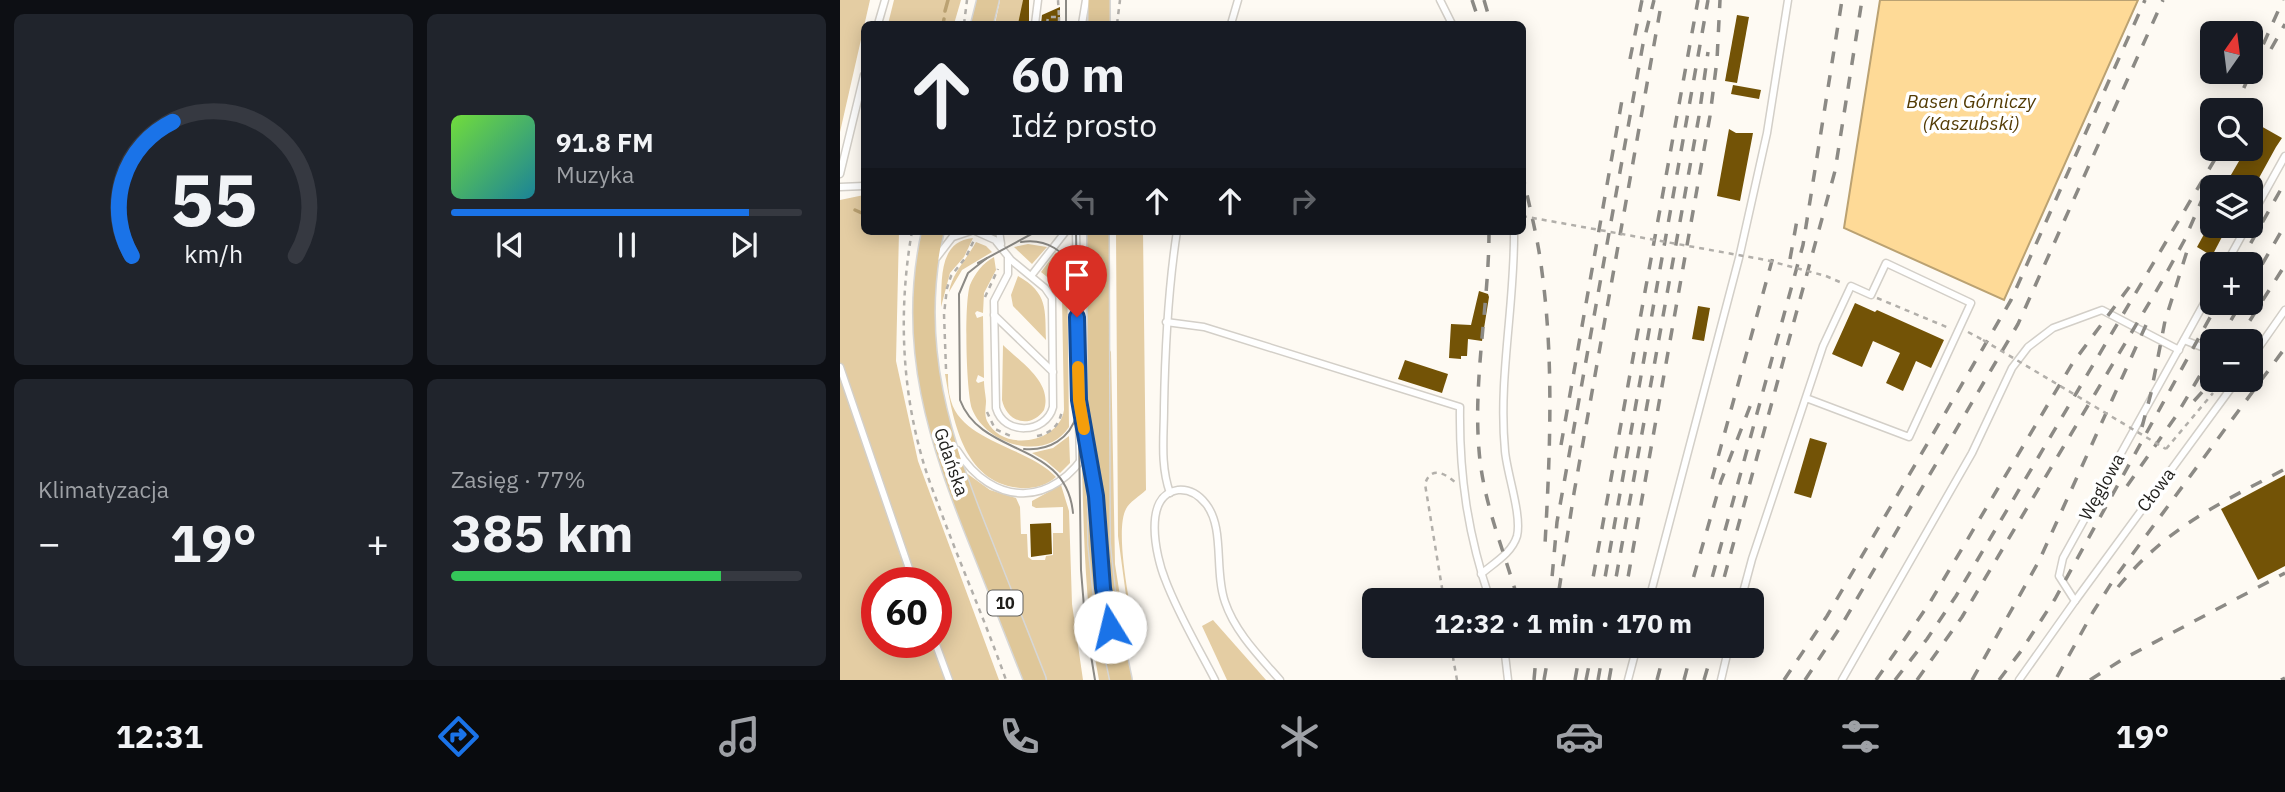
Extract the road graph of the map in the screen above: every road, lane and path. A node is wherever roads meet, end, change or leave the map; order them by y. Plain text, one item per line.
1 (885, 0) edge
2 (967, 0) edge
3 (988, 0) edge
4 (1038, 0) edge
5 (1058, 0) edge
6 (1086, 0) edge
7 (1099, 0) edge
8 (1120, 0) edge
9 (1238, 0) edge
10 (1440, 0) edge
11 (1788, 0) edge
12 (1059, 17) junction
13 (879, 21) edge
14 (964, 21) edge
15 (983, 21) edge
16 (1035, 21) edge
17 (1047, 21) edge
18 (1059, 21) edge
19 (1082, 21) edge
20 (1099, 21) edge
21 (1117, 21) edge
22 (1232, 21) edge
23 (1450, 21) edge
24 (861, 87) edge
25 (2285, 156) edge
26 (840, 174) edge
27 (861, 186) edge
28 (840, 187) edge
29 (2263, 196) edge
30 (1526, 216) edge
31 (935, 235) edge
32 (936, 235) edge
33 (973, 235) edge
34 (983, 235) edge
35 (1000, 235) edge
36 (1063, 235) edge
37 (1076, 235) edge
38 (1098, 235) edge
39 (1177, 235) edge
40 (1514, 235) edge
41 (1003, 249) junction
42 (1008, 257) junction
43 (1031, 276) junction
44 (924, 281) junction
45 (1843, 283) dead end
46 (1871, 295) junction
47 (2285, 310) edge
48 (2200, 311) edge
49 (994, 315) junction
50 (1166, 322) junction
51 (1959, 331) junction
52 (2184, 340) junction
53 (2263, 341) edge
54 (2200, 346) edge
55 (2179, 350) junction
56 (840, 368) edge
57 (946, 370) dead end
58 (1053, 372) junction
59 (2228, 392) edge
60 (2213, 393) dead end
61 (931, 394) junction
62 (1806, 398) junction
63 (1088, 402) junction
64 (1088, 450) junction
65 (1080, 462) junction
66 (1462, 484) junction
67 (1170, 493) junction
68 (1098, 523) junction
69 (974, 526) junction
70 (908, 567) edge
71 (1481, 574) junction
72 (1442, 588) edge
73 (1486, 588) edge
74 (1652, 588) edge
75 (1744, 588) edge
76 (2075, 601) junction
77 (997, 655) dead end
78 (940, 658) edge
79 (1453, 658) edge
80 (1505, 658) edge
81 (1634, 658) edge
82 (1726, 658) edge
83 (948, 680) edge
84 (1006, 680) edge
85 (1020, 680) edge
86 (1035, 680) edge
87 (1121, 680) edge
88 (1215, 680) edge
89 (1280, 680) edge
90 (1457, 680) edge
91 (1508, 680) edge
92 (1628, 680) edge
93 (1721, 680) edge
94 (1842, 680) edge
95 (2019, 680) edge

1 - 13 lane
2 - 14 path
3 - 15 main road
4 - 16 lane
5 - 12 path
6 - 19 lane
7 - 20 main road
8 - 21 path
9 - 22 lane
10 - 23 lane
11 - 74 lane
12 - 17 path
12 - 18 path
24 - 26 lane
25 - 29 lane
27 - 28 lane
30 - 45 path, bridge
31 - 44 main road, Gdańska / 10
32 - 44 lane
33 - 57 path
34 - 41 lane
35 - 41 lane
36 - 43 lane
37 - 63 lane
38 - 63 main road
39 - 50 lane
40 - 71 lane
41 - 42 lane
42 - 43 lane
42 - 49 lane
43 - 58 lane
44 - 61 main road, Gdańska / 10
46 - 51 path
46 - 51 lane
46 - 62 lane
47 - 53 lane
48 - 52 lane, Węglowa
49 - 58 lane
49 - 58 lane
50 - 66 lane
50 - 67 lane
51 - 60 path, bridge
51 - 62 lane
52 - 54 lane
52 - 55 lane, Węglowa
55 - 76 lane, Węglowa
55 - 94 lane
56 - 70 lane
59 - 76 lane, Cłowa
61 - 65 lane
61 - 69 main road, Gdańska / 10
62 - 75 lane
63 - 64 lane
63 - 64 lane
63 - 65 lane
63 - 68 main road
64 - 65 lane
64 - 68 lane
66 - 71 lane
66 - 72 path
67 - 88 lane
67 - 89 lane
68 - 87 main road
69 - 85 main road
69 - 86 main road, Gdańska / 10
71 - 73 lane
76 - 95 lane
77 - 84 path
78 - 83 lane
79 - 90 path
80 - 91 lane
81 - 92 lane
82 - 93 lane

